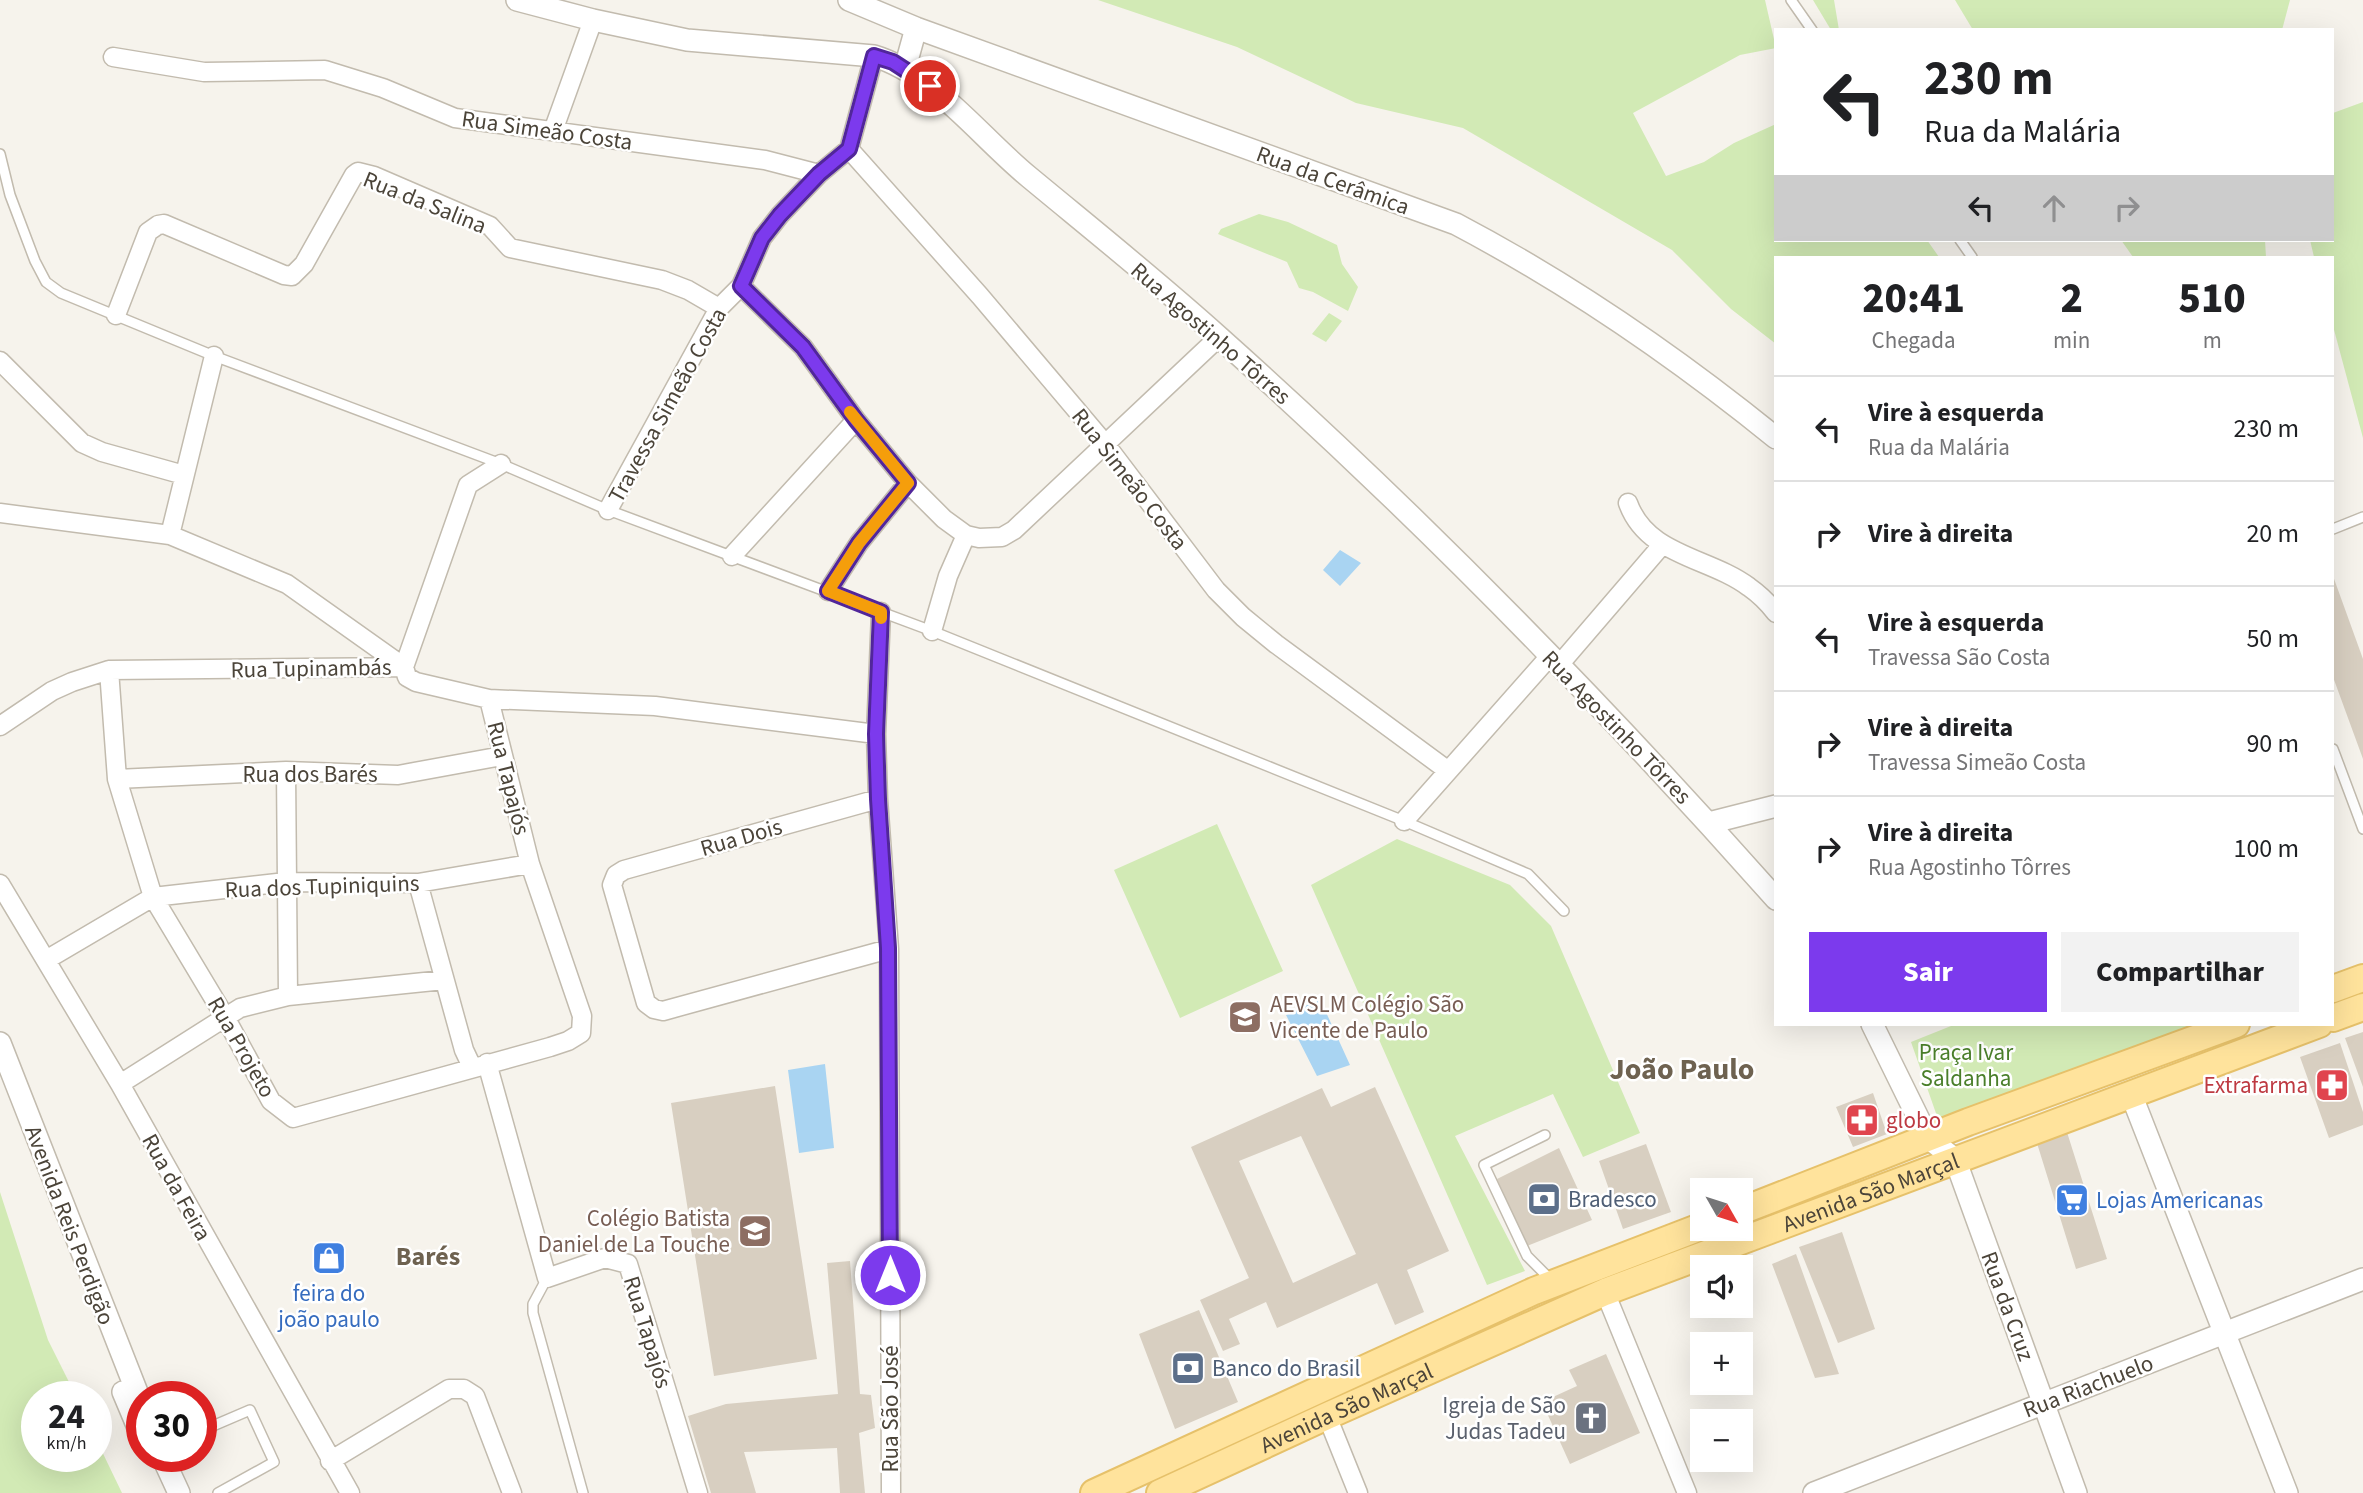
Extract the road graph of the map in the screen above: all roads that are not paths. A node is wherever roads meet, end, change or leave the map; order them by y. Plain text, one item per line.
1 (517, 0) edge
2 (849, 0) edge
3 (1791, 0) edge
4 (593, 20) junction
5 (916, 28) junction
6 (1811, 28) edge
7 (874, 56) junction
8 (113, 57) dead end
9 (905, 68) junction
10 (554, 131) junction
11 (849, 149) junction
12 (1, 155) edge
13 (819, 174) junction
14 (741, 286) junction
15 (719, 308) junction
16 (116, 315) junction
17 (1219, 337) junction
18 (214, 356) junction
19 (0, 361) edge
20 (856, 420) junction
21 (1774, 436) edge
22 (1106, 445) junction
23 (501, 464) junction
24 (184, 475) junction
25 (908, 483) junction
26 (1628, 503) dead end
27 (608, 510) junction
28 (0, 513) edge
29 (2363, 517) edge
30 (2334, 529) edge
31 (170, 535) junction
32 (966, 535) junction
33 (1662, 545) junction
34 (732, 556) junction
35 (828, 591) junction
36 (1774, 611) edge
37 (881, 612) junction
38 (932, 631) junction
39 (1554, 661) junction
40 (404, 667) junction
41 (109, 670) junction
42 (489, 699) junction
43 (0, 726) edge
44 (876, 734) junction
45 (2334, 752) edge
46 (502, 756) junction
47 (286, 771) junction
48 (1447, 771) junction
49 (117, 779) junction
50 (878, 799) junction
51 (1774, 807) edge
52 (1404, 821) junction
53 (1709, 823) junction
54 (2363, 829) edge
55 (530, 864) junction
56 (286, 882) junction
57 (418, 883) junction
58 (0, 884) edge
59 (153, 897) junction
60 (1774, 897) edge
61 (1564, 911) dead end
62 (888, 948) junction
63 (46, 960) junction
64 (2363, 978) edge
65 (444, 980) junction
66 (2334, 989) edge
67 (288, 996) junction
68 (2363, 1007) edge
69 (582, 1016) joint
70 (225, 1017) junction
71 (2334, 1018) edge
72 (1873, 1026) edge
73 (2221, 1026) edge
74 (2314, 1026) edge
75 (0, 1043) edge
76 (479, 1065) junction
77 (120, 1084) junction
78 (0, 1085) edge
79 (2131, 1094) junction
80 (1545, 1135) dead end
81 (1928, 1138) junction
82 (1955, 1159) junction
83 (1754, 1205) edge
84 (1690, 1231) edge
85 (547, 1278) junction
86 (2363, 1279) edge
87 (1555, 1283) junction
88 (1605, 1292) junction
89 (2224, 1332) junction
90 (133, 1381) edge
91 (126, 1399) edge
92 (2043, 1403) junction
93 (1327, 1416) junction
94 (217, 1424) edge
95 (330, 1461) junction
96 (156, 1472) edge
97 (169, 1472) edge
98 (165, 1493) edge
99 (179, 1493) edge
100 (218, 1493) edge
101 (350, 1493) edge
102 (512, 1493) edge
103 (583, 1493) edge
104 (698, 1493) edge
105 (891, 1493) edge
106 (1094, 1493) edge
107 (1160, 1493) edge
108 (1358, 1493) edge
109 (1686, 1493) edge
110 (1814, 1493) edge
111 (2076, 1493) edge
112 (2287, 1493) edge

1 - 4 street, Rua Agostinho Tôrres
2 - 5 street, Rua da Cerâmica
3 - 6 lane
4 - 7 street, Rua Agostinho Tôrres
4 - 10 street
5 - 9 street
5 - 21 street, Rua da Cerâmica
7 - 9 street, Rua Agostinho Tôrres
7 - 11 street
8 - 10 street, Rua Simeão Costa
9 - 17 street, Rua Agostinho Tôrres
10 - 13 street, Rua Simeão Costa
11 - 13 street, Travessa Simeão Costa
11 - 22 street, Rua Simeão Costa
12 - 16 lane
13 - 14 street, Travessa Simeão Costa
14 - 15 street, Travessa Simeão Costa
14 - 20 street
15 - 16 street, Rua da Salina
15 - 27 street, Travessa Simeão Costa
16 - 18 lane
17 - 22 street
17 - 39 street, Rua Agostinho Tôrres
18 - 23 lane
18 - 24 street
19 - 24 street
20 - 25 street
20 - 34 street
22 - 32 street
22 - 48 street, Rua Simeão Costa
23 - 27 lane
23 - 40 street
24 - 31 street
25 - 32 street
25 - 35 street
26 - 33 street
27 - 34 lane
28 - 31 street
29 - 30 lane
31 - 40 street
32 - 38 street
33 - 36 street
33 - 39 street
34 - 35 lane
35 - 37 lane
37 - 38 lane
37 - 44 street, Rua São José
38 - 52 lane
39 - 48 street
39 - 53 street, Rua Agostinho Tôrres
40 - 41 street, Rua Tupinambás
40 - 42 street, Rua Tupinambás
41 - 43 street, Rua Tupinambás
41 - 49 street, Rua Projeto
42 - 44 street, Rua Tupinambás
42 - 46 street, Rua Tapajós
44 - 50 street, Rua São José
45 - 54 lane
46 - 47 street, Rua dos Barés
46 - 55 street, Rua Tapajós
47 - 49 street, Rua dos Barés
47 - 56 street
48 - 52 street
49 - 59 street, Rua Projeto
50 - 62 street, Rua São José
50 - 62 street, Rua Dois
51 - 53 street
52 - 61 lane
53 - 60 street, Rua Agostinho Tôrres
55 - 57 street, Rua dos Tupiniquins
55 - 69 street, Rua Tapajós
56 - 57 street, Rua dos Tupiniquins
56 - 59 street, Rua dos Tupiniquins
56 - 67 street
57 - 65 street
58 - 63 street, Rua da Feira
59 - 63 street, Rua dos Tupiniquins
59 - 70 street, Rua Projeto
62 - 105 street, Rua São José
63 - 77 street, Rua da Feira
64 - 66 main road
65 - 67 street
65 - 76 street
67 - 70 street
68 - 71 main road
69 - 76 street, Rua Projeto
70 - 76 street, Rua Projeto
70 - 77 street
72 - 81 street
73 - 81 main road, Avenida São Marçal
74 - 79 main road, Avenida São Marçal
75 - 90 street, Avenida Reis Perdigão
76 - 85 street
77 - 95 street, Rua da Feira
78 - 91 street, Avenida Reis Perdigão
79 - 82 main road, Avenida São Marçal
79 - 89 street
80 - 87 lane
81 - 82 street
81 - 83 main road, Avenida São Marçal
82 - 88 main road, Avenida São Marçal
82 - 92 street, Rua da Cruz
84 - 87 main road, Avenida São Marçal
85 - 103 lane
85 - 104 street, Rua Tapajós
86 - 89 street, Rua Riachuelo
87 - 106 main road, Avenida São Marçal
88 - 93 main road, Avenida São Marçal
88 - 109 street
89 - 92 street, Rua Riachuelo
89 - 112 street
92 - 110 street, Rua Riachuelo
92 - 111 street, Rua da Cruz
93 - 107 main road, Avenida São Marçal
93 - 108 street
94 - 100 lane
95 - 101 street, Rua da Feira
95 - 102 street
96 - 98 street
97 - 99 street

